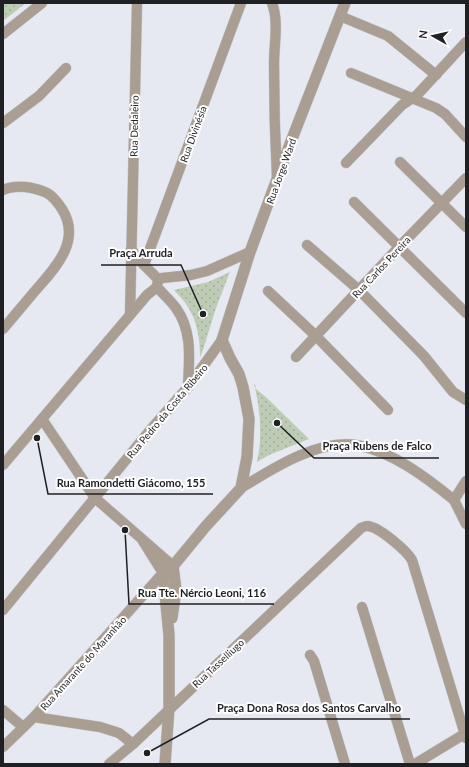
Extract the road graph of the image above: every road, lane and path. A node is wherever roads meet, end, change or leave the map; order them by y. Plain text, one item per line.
1 (42, 3) edge
2 (137, 3) edge
3 (241, 3) edge
4 (272, 3) edge
5 (345, 3) edge
6 (340, 16) junction
7 (3, 34) edge
8 (466, 42) edge
9 (66, 68) dead end
10 (351, 73) dead end
11 (436, 75) junction
12 (413, 98) junction
13 (3, 124) edge
14 (466, 137) edge
15 (400, 162) dead end
16 (346, 163) dead end
17 (466, 178) edge
18 (277, 182) junction
19 (3, 190) edge
20 (354, 202) dead end
21 (442, 203) junction
22 (466, 227) edge
23 (307, 245) dead end
24 (399, 247) junction
25 (131, 250) junction
26 (250, 252) junction
27 (144, 265) junction
28 (158, 283) junction
29 (359, 290) junction
30 (268, 291) dead end
31 (466, 313) edge
32 (130, 315) junction
33 (3, 329) edge
34 (316, 336) junction
35 (222, 340) junction
36 (296, 357) dead end
37 (188, 387) junction
38 (466, 400) edge
39 (388, 410) dead end
40 (42, 419) junction
41 (3, 465) edge
42 (466, 481) edge
43 (241, 488) junction
44 (95, 498) junction
45 (454, 500) junction
46 (466, 524) edge
47 (143, 541) junction
48 (173, 566) junction
49 (163, 573) junction
50 (362, 607) dead end
51 (3, 610) edge
52 (168, 634) junction
53 (310, 654) dead end
54 (169, 708) junction
55 (3, 710) edge
56 (34, 718) junction
57 (23, 726) junction
58 (466, 735) edge
59 (133, 744) junction
60 (3, 748) edge
61 (109, 764) edge
62 (165, 764) edge
63 (345, 764) edge
64 (410, 764) edge
65 (415, 764) edge

1 - 7 street
2 - 25 street, Rua Dedaleiro
3 - 27 street, Rua Divinésia
4 - 18 street
5 - 6 street, Rua Jorge Ward
6 - 11 street
6 - 18 street, Rua Jorge Ward
8 - 11 street
9 - 13 street
10 - 12 street
11 - 12 street
12 - 14 street
12 - 16 street
15 - 21 street
17 - 21 street, Rua Carlos Pereira
18 - 26 street, Rua Jorge Ward
19 - 33 street
20 - 24 street
21 - 22 street
21 - 24 street, Rua Carlos Pereira
23 - 29 street
24 - 29 street, Rua Carlos Pereira
24 - 31 street
25 - 27 street
25 - 32 street, Rua Dedaleiro
26 - 28 street
26 - 35 street, Rua Jorge Ward
27 - 28 street
28 - 32 street
28 - 37 street
29 - 34 street, Rua Carlos Pereira
29 - 38 street
30 - 34 street
32 - 40 street
34 - 36 street, Rua Carlos Pereira
34 - 39 street
35 - 37 street, Rua Pedro da Costa Ribeiro
35 - 43 street
37 - 44 street, Rua Pedro da Costa Ribeiro
40 - 41 street
40 - 44 street
42 - 45 street
43 - 45 street
43 - 48 street, Rua Amarante do Maranhão
44 - 47 street
44 - 51 street, Rua Pedro da Costa Ribeiro
45 - 46 street
47 - 48 street
47 - 49 street
48 - 49 street, Rua Amarante do Maranhão
48 - 52 street
49 - 52 street
49 - 56 street, Rua Amarante do Maranhão
50 - 64 street
52 - 54 street
53 - 63 street
54 - 58 street, Rua Tasselliugo
54 - 59 street, Rua Tasselliugo
54 - 62 street
55 - 57 street
56 - 57 street, Rua Amarante do Maranhão
56 - 59 street
57 - 60 street, Rua Amarante do Maranhão
58 - 65 street
59 - 61 street, Rua Tasselliugo

